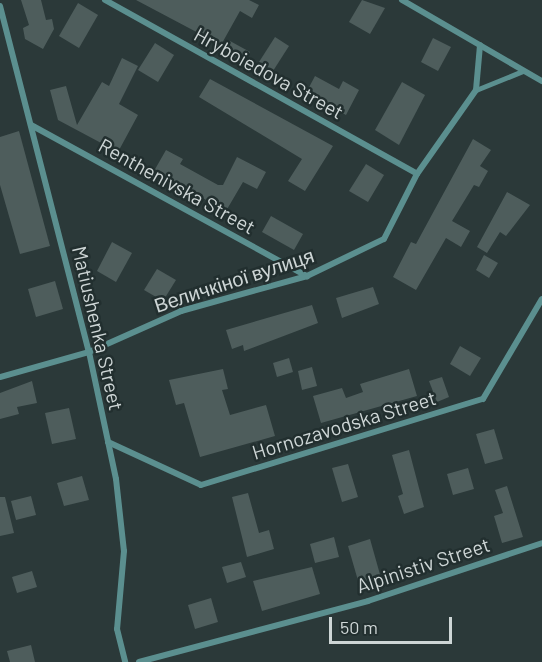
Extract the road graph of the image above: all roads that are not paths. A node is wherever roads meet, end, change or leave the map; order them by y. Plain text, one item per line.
1 (105, 0) edge
2 (402, 0) edge
3 (0, 6) edge
4 (480, 45) junction
5 (523, 71) junction
6 (542, 81) edge
7 (476, 90) junction
8 (31, 125) junction
9 (417, 174) junction
10 (307, 276) junction
11 (542, 299) edge
12 (89, 352) junction
13 (0, 377) edge
14 (108, 442) junction
15 (542, 543) edge
16 (125, 662) edge
17 (139, 662) edge

1 - 9 street, Hryboiedova Street
2 - 4 street
3 - 8 street, Matiushenka Street
4 - 5 street
4 - 7 street
5 - 6 street
5 - 7 lane
7 - 9 street, Величкіної вулиця
8 - 10 street, Renthenivska Street
8 - 12 street, Matiushenka Street
9 - 10 street, Величкіної вулиця
10 - 12 street, Величкіної вулиця
11 - 14 street, Hornozavodska Street
12 - 13 street, Величкіної вулиця
12 - 14 street, Matiushenka Street
14 - 16 street, Matiushenka Street
15 - 17 street, Alpinistiv Street

